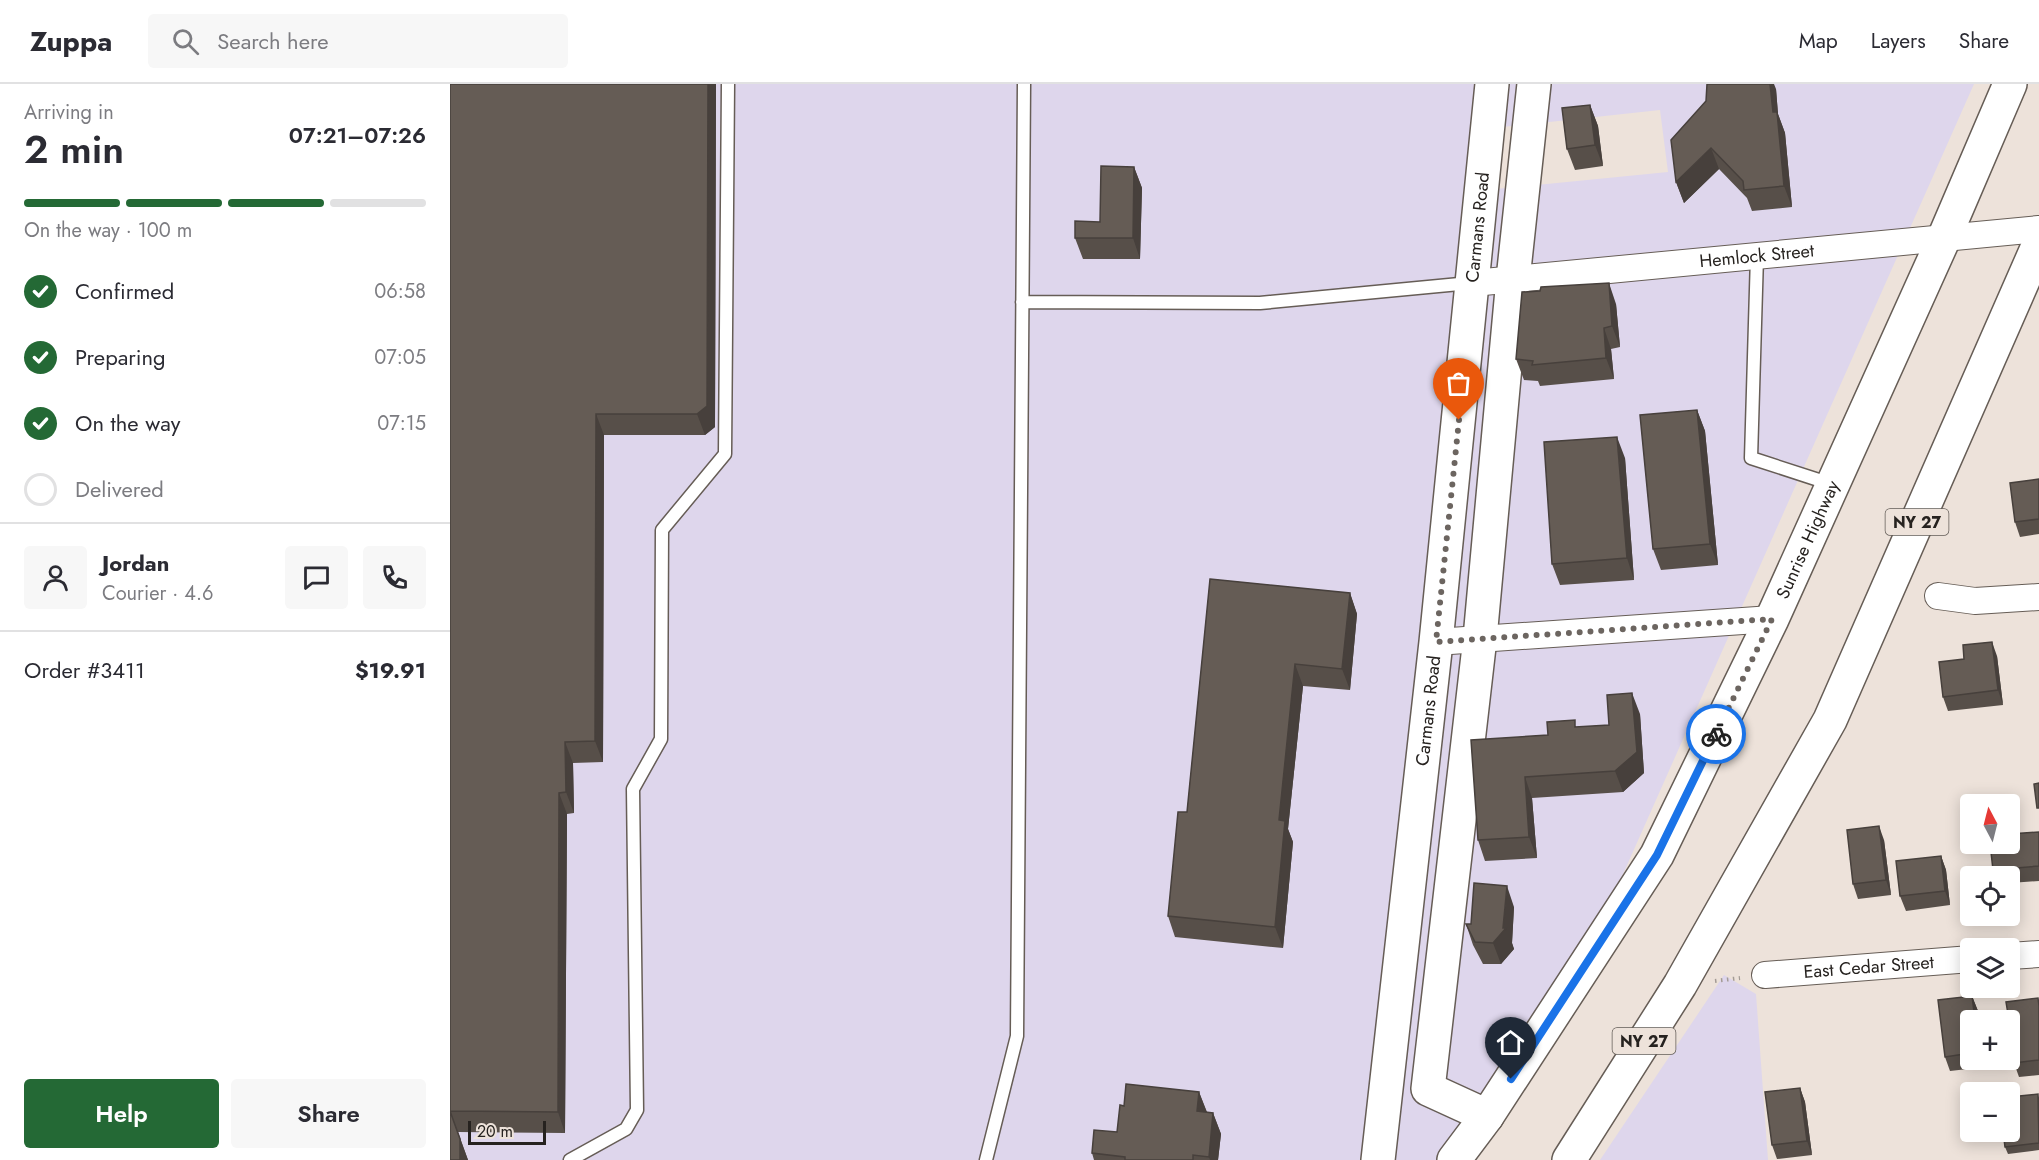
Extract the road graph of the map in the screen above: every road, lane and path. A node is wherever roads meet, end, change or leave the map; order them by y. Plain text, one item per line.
1 (728, 84) edge
2 (1024, 84) edge
3 (1492, 84) edge
4 (1534, 84) edge
5 (2010, 84) edge
6 (2039, 229) edge
7 (1944, 238) junction
8 (2039, 244) edge
9 (1757, 256) junction
10 (1513, 279) junction
11 (1473, 283) junction
12 (1022, 302) junction
13 (1833, 484) junction
14 (1938, 596) dead end
15 (2039, 597) edge
16 (1772, 619) junction
17 (1480, 638) junction
18 (1436, 642) junction
19 (2039, 954) edge
20 (2020, 955) edge
21 (1960, 960) edge
22 (1765, 975) joint
23 (1680, 985) junction
24 (1487, 1116) junction
25 (570, 1160) edge
26 (986, 1160) edge
27 (1378, 1160) edge
28 (1454, 1160) edge
29 (1569, 1160) edge

1 - 25 lane
2 - 12 lane
3 - 11 main road, Carmans Road
4 - 10 main road
5 - 7 main road, Sunrise Highway
6 - 7 street, Hemlock Street
7 - 9 street, Hemlock Street
7 - 13 main road, Sunrise Highway
8 - 23 main road, NY 27
9 - 10 street, Hemlock Street
9 - 13 lane
10 - 11 street, Hemlock Street
10 - 17 main road
11 - 12 lane
11 - 18 main road, Carmans Road
12 - 26 lane
13 - 16 main road, Sunrise Highway
14 - 15 street
16 - 17 street
16 - 24 main road, Sunrise Highway
17 - 18 street
17 - 24 main road
18 - 27 main road, Carmans Road
19 - 20 street
21 - 22 street, East Cedar Street
22 - 23 path
23 - 29 main road, NY 27
24 - 28 main road, Sunrise Highway

